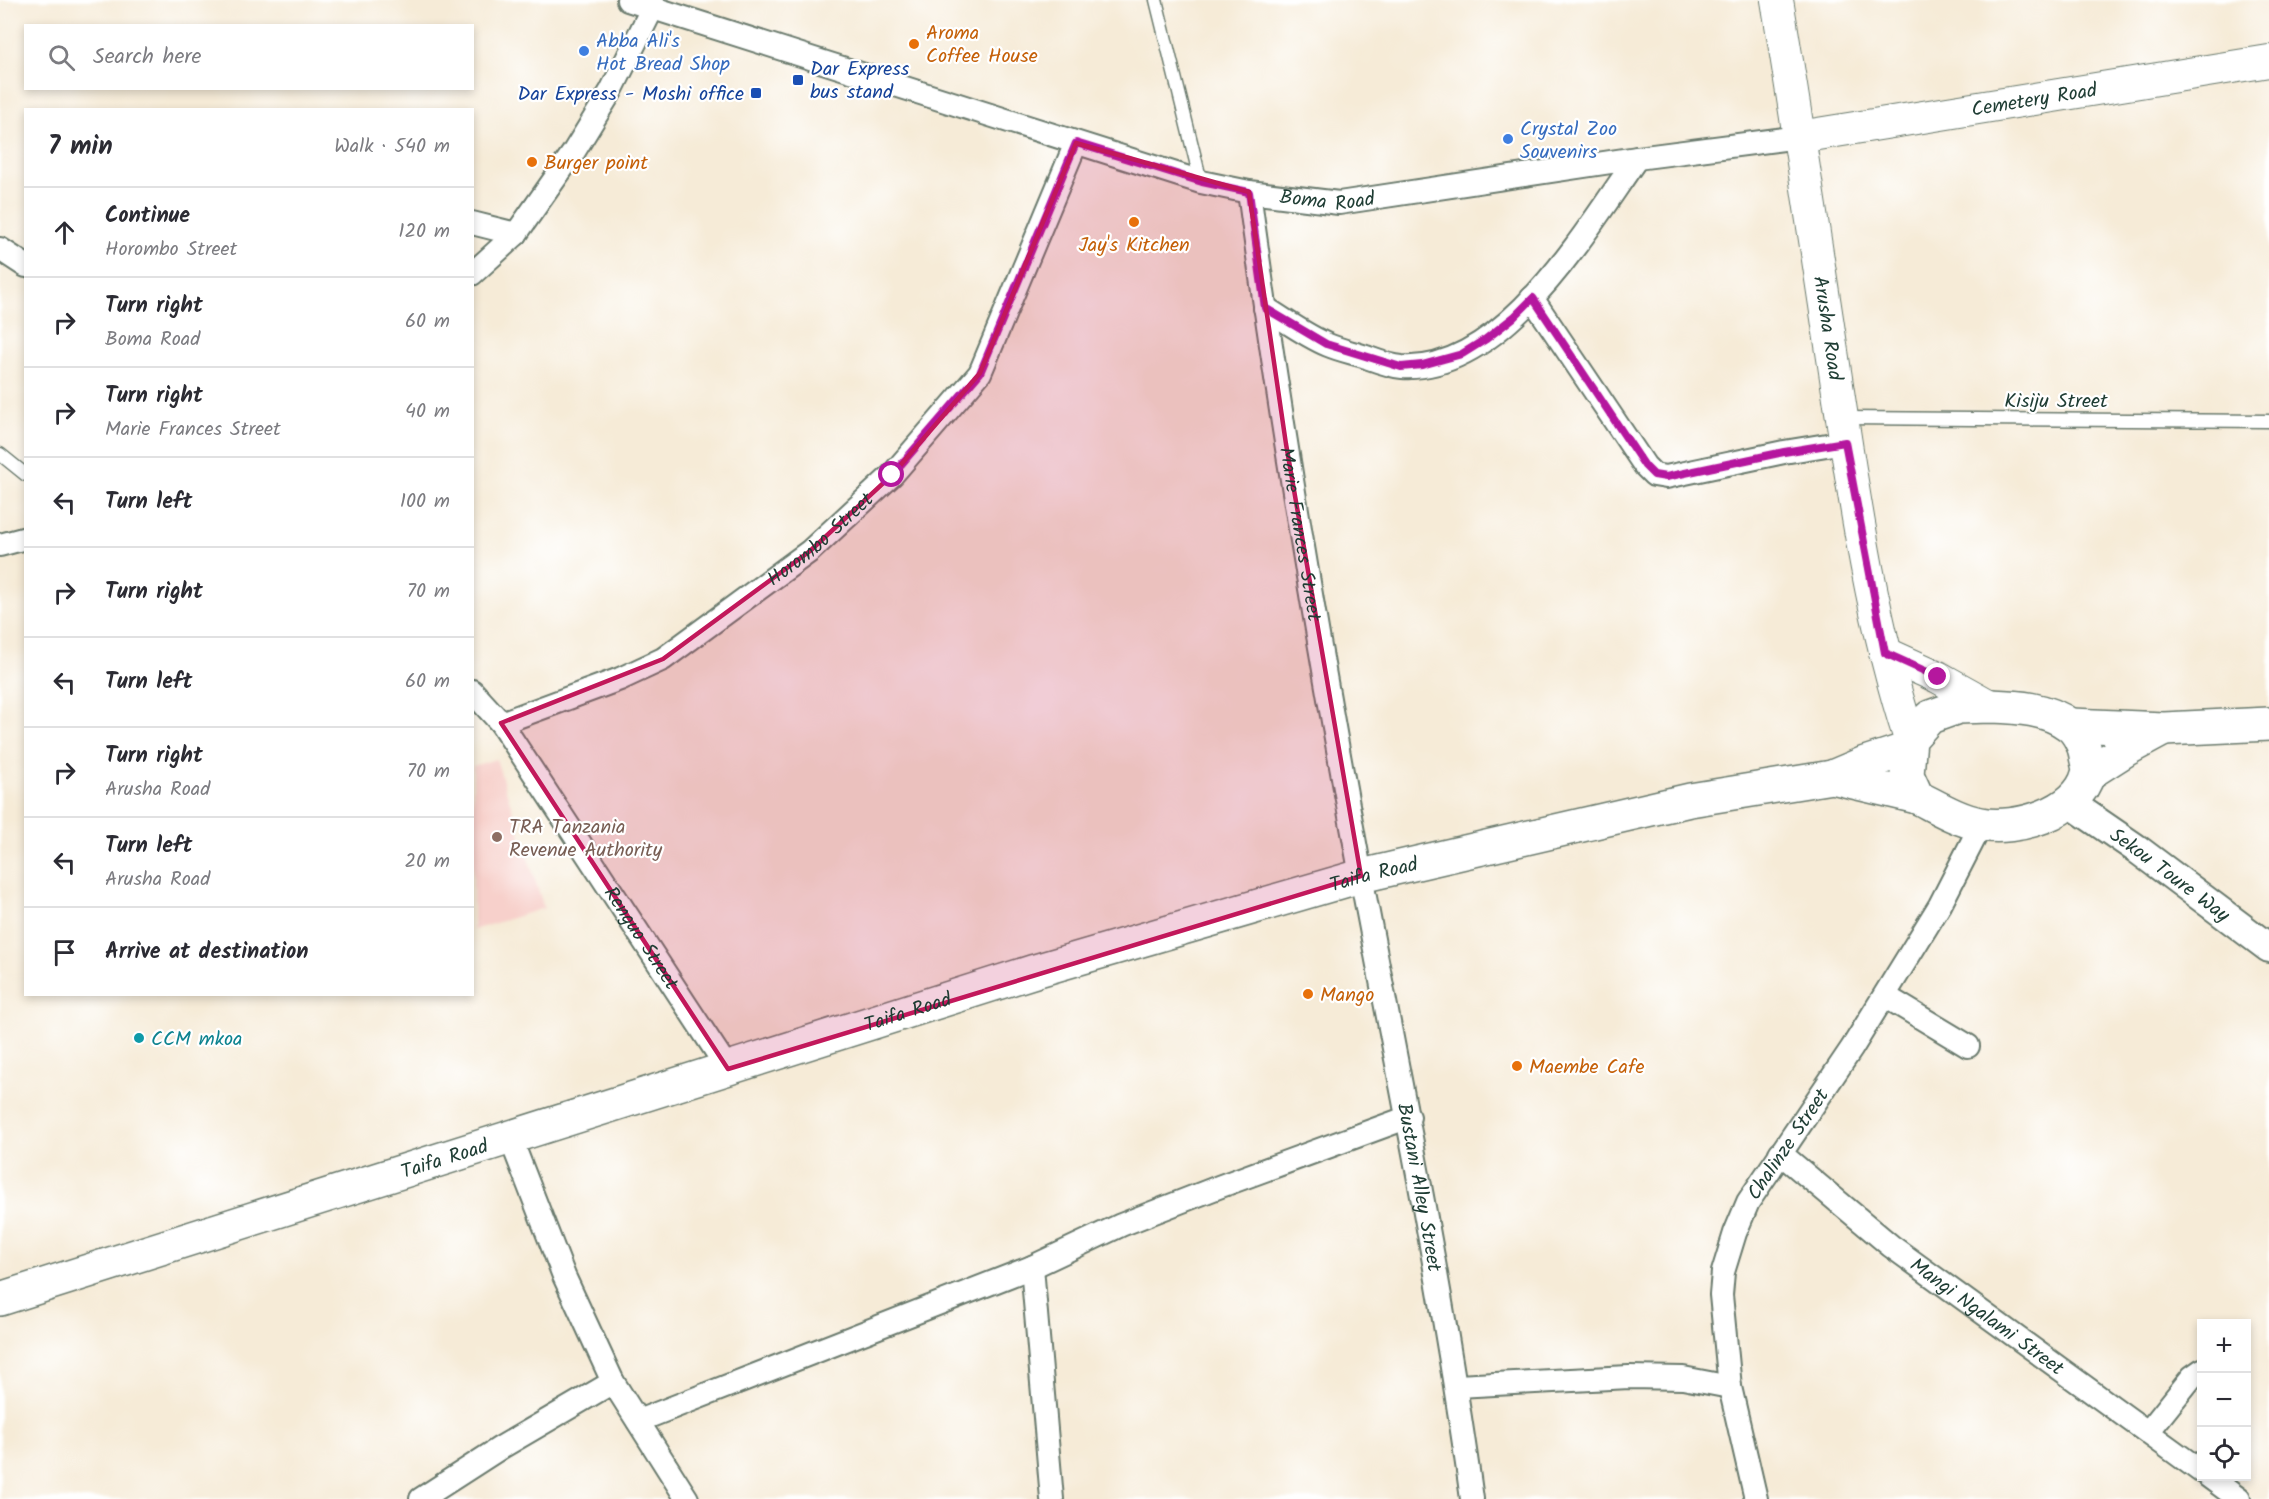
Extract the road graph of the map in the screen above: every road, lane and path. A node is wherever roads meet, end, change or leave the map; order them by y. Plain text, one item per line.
1 (628, 0) edge
2 (1156, 0) edge
3 (1777, 0) edge
4 (653, 7) junction
5 (2269, 61) edge
6 (1800, 137) junction
7 (1076, 143) junction
8 (1637, 158) junction
9 (1202, 182) junction
10 (1249, 192) junction
11 (474, 224) edge
12 (516, 234) junction
13 (0, 249) edge
14 (24, 265) edge
15 (474, 272) edge
16 (1533, 298) junction
17 (1265, 308) junction
18 (2269, 421) edge
19 (1843, 430) junction
20 (0, 453) edge
21 (24, 472) edge
22 (24, 539) edge
23 (0, 545) edge
24 (1885, 653) junction
25 (474, 693) edge
26 (1990, 706) junction
27 (501, 723) junction
28 (2269, 724) edge
29 (2071, 725) junction
30 (2164, 729) junction
31 (1909, 744) junction
32 (2089, 773) junction
33 (1832, 777) junction
34 (1917, 797) junction
35 (2070, 803) junction
36 (1981, 825) junction
37 (1361, 876) junction
38 (2269, 948) edge
39 (1885, 996) junction
40 (1968, 1046) dead end
41 (728, 1069) junction
42 (1409, 1117) junction
43 (510, 1137) junction
44 (1780, 1154) junction
45 (1032, 1267) junction
46 (0, 1299) edge
47 (2198, 1373) edge
48 (613, 1382) junction
49 (1457, 1386) junction
50 (1730, 1387) junction
51 (638, 1421) junction
52 (2148, 1432) junction
53 (2197, 1468) edge
54 (2215, 1481) edge
55 (421, 1499) edge
56 (687, 1499) edge
57 (1052, 1499) edge
58 (1472, 1499) edge
59 (1756, 1499) edge
60 (2239, 1499) edge

1 - 4 street, Boma Road
2 - 9 lane
3 - 6 main road, Arusha Road
4 - 7 street, Boma Road
4 - 12 street
5 - 6 main road, Cemetery Road
6 - 8 street, Boma Road
6 - 19 main road, Arusha Road
7 - 9 street, Boma Road
7 - 27 street, Horombo Street
8 - 10 street, Boma Road
8 - 16 street
9 - 10 street, Boma Road
10 - 17 street, Marie Frances Street
11 - 12 street
12 - 15 street
13 - 14 street
16 - 17 street
16 - 19 street
17 - 37 street, Marie Frances Street
18 - 19 lane, Kisiju Street
19 - 24 main road, Arusha Road
20 - 21 lane
22 - 23 street
24 - 26 main road
24 - 31 main road, Arusha Road
25 - 27 street, Renguo Street
26 - 29 highway
26 - 31 highway
27 - 41 street, Renguo Street
28 - 30 highway
29 - 30 highway
29 - 32 highway
30 - 32 highway
31 - 33 highway, Taifa Road
31 - 34 highway
32 - 35 highway
33 - 34 highway, Taifa Road
33 - 37 highway, Taifa Road
34 - 36 highway
35 - 36 highway
35 - 38 street, Sekou Toure Way
36 - 39 street, Chalinze Street
37 - 41 highway, Taifa Road
37 - 42 street, Bustani Alley Street
39 - 40 street
39 - 44 street, Chalinze Street
41 - 43 highway, Taifa Road
42 - 45 street
42 - 49 street, Bustani Alley Street
43 - 46 highway, Taifa Road
43 - 48 street
44 - 50 street, Chalinze Street
44 - 52 street, Mangi Ngalami Street
45 - 51 street
45 - 57 street
47 - 52 street
48 - 51 street
48 - 55 street
49 - 50 street
49 - 58 street, Bustani Alley Street
50 - 59 street, Chalinze Street
51 - 56 street
52 - 53 street, Mangi Ngalami Street
54 - 60 street

